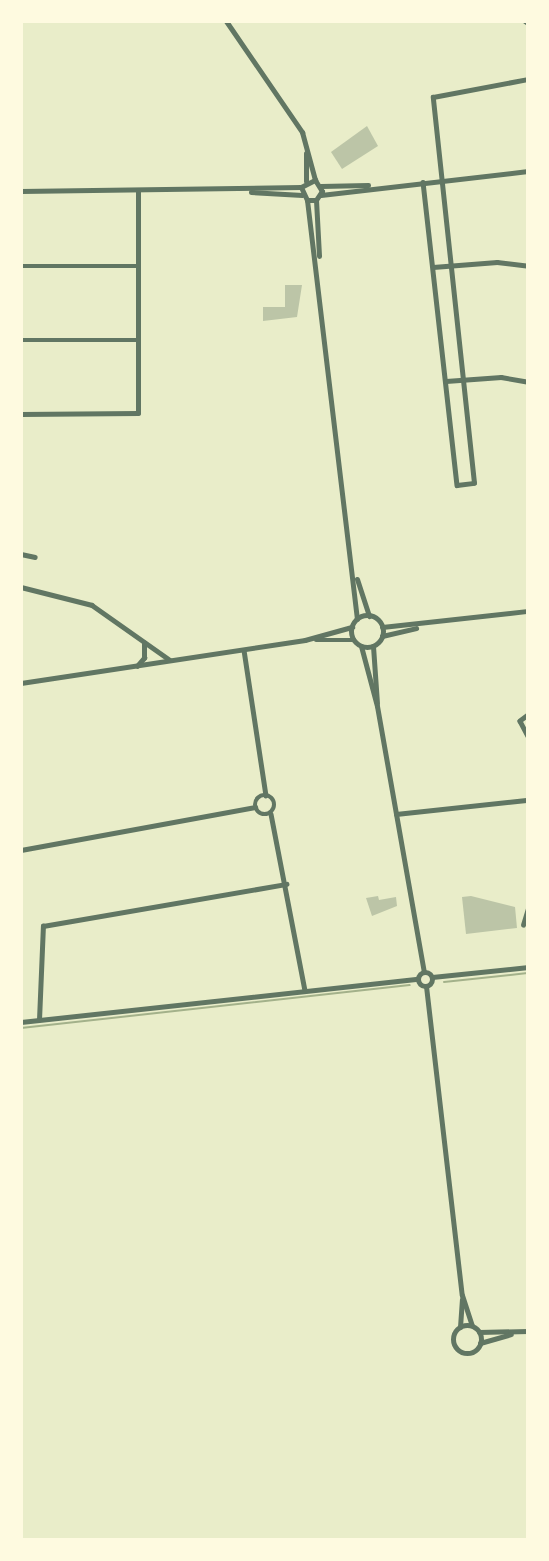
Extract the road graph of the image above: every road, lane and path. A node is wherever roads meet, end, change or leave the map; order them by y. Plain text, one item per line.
1 (226, 21) edge
2 (528, 79) edge
3 (306, 146) junction
4 (528, 172) edge
5 (315, 180) junction
6 (442, 180) junction
7 (423, 182) junction
8 (303, 184) junction
9 (321, 186) junction
10 (382, 186) junction
11 (21, 191) edge
12 (138, 191) junction
13 (240, 191) junction
14 (302, 195) junction
15 (321, 195) junction
16 (307, 200) junction
17 (316, 200) junction
18 (451, 265) junction
19 (21, 266) edge
20 (138, 266) junction
21 (528, 266) edge
22 (433, 267) junction
23 (321, 287) junction
24 (21, 340) edge
25 (138, 340) junction
26 (463, 379) junction
27 (445, 381) junction
28 (528, 382) edge
29 (21, 414) edge
30 (350, 552) junction
31 (21, 554) edge
32 (35, 557) dead end
33 (21, 587) edge
34 (528, 611) edge
35 (369, 615) junction
36 (357, 619) junction
37 (432, 624) junction
38 (352, 627) junction
39 (382, 627) junction
40 (382, 636) junction
41 (305, 640) junction
42 (354, 640) junction
43 (144, 642) junction
44 (361, 646) junction
45 (373, 646) junction
46 (244, 650) junction
47 (170, 661) junction
48 (137, 666) junction
49 (21, 683) edge
50 (377, 706) junction
51 (528, 715) edge
52 (528, 736) edge
53 (267, 795) junction
54 (528, 800) edge
55 (255, 807) junction
56 (271, 814) junction
57 (396, 814) junction
58 (21, 850) edge
59 (286, 884) junction
60 (528, 909) edge
61 (523, 925) dead end
62 (528, 967) edge
63 (424, 972) junction
64 (432, 977) junction
65 (418, 979) junction
66 (426, 986) junction
67 (305, 992) junction
68 (39, 1020) junction
69 (21, 1022) edge
70 (463, 1295) junction
71 (471, 1325) junction
72 (460, 1327) junction
73 (528, 1331) edge
74 (479, 1332) junction
75 (517, 1332) junction
76 (480, 1343) junction

1 - 3 street
2 - 6 street
3 - 5 street
3 - 8 street
4 - 6 street
5 - 8 street
5 - 9 street
6 - 7 street
6 - 18 street
7 - 10 street
7 - 22 street
8 - 13 street
8 - 14 street
9 - 10 street
9 - 15 street
10 - 15 street
11 - 12 street
12 - 13 street
12 - 20 street
13 - 14 street
14 - 16 street
15 - 17 street
16 - 17 street
16 - 23 street
17 - 23 street
18 - 21 street
18 - 22 street
18 - 26 street
19 - 20 street
20 - 25 street
22 - 27 street
23 - 30 street
24 - 25 street
25 - 29 street
26 - 27 street
26 - 27 street
26 - 28 street
30 - 35 street
30 - 36 street
31 - 32 street
33 - 43 street
34 - 37 street
35 - 36 street
35 - 39 street
36 - 38 street
37 - 39 street
37 - 40 street
38 - 41 street
38 - 42 street
39 - 40 street
40 - 45 street
41 - 42 street
41 - 46 street
42 - 44 street
43 - 47 street
43 - 48 street
44 - 45 street
44 - 50 street
45 - 50 street
46 - 47 street
46 - 53 street
47 - 48 street
48 - 49 street
50 - 57 street
51 - 52 street
53 - 55 street
53 - 56 street
54 - 57 street
55 - 56 street
55 - 58 street
56 - 59 street
57 - 63 street
59 - 67 street
59 - 68 street
60 - 61 street
62 - 64 street
63 - 64 street
63 - 65 street
64 - 66 street
65 - 66 street
65 - 67 street
66 - 70 street
67 - 68 street
68 - 69 street
70 - 71 street
70 - 72 street
71 - 72 street
71 - 74 street
72 - 76 street
73 - 75 street
74 - 75 street
74 - 76 street
75 - 76 street

